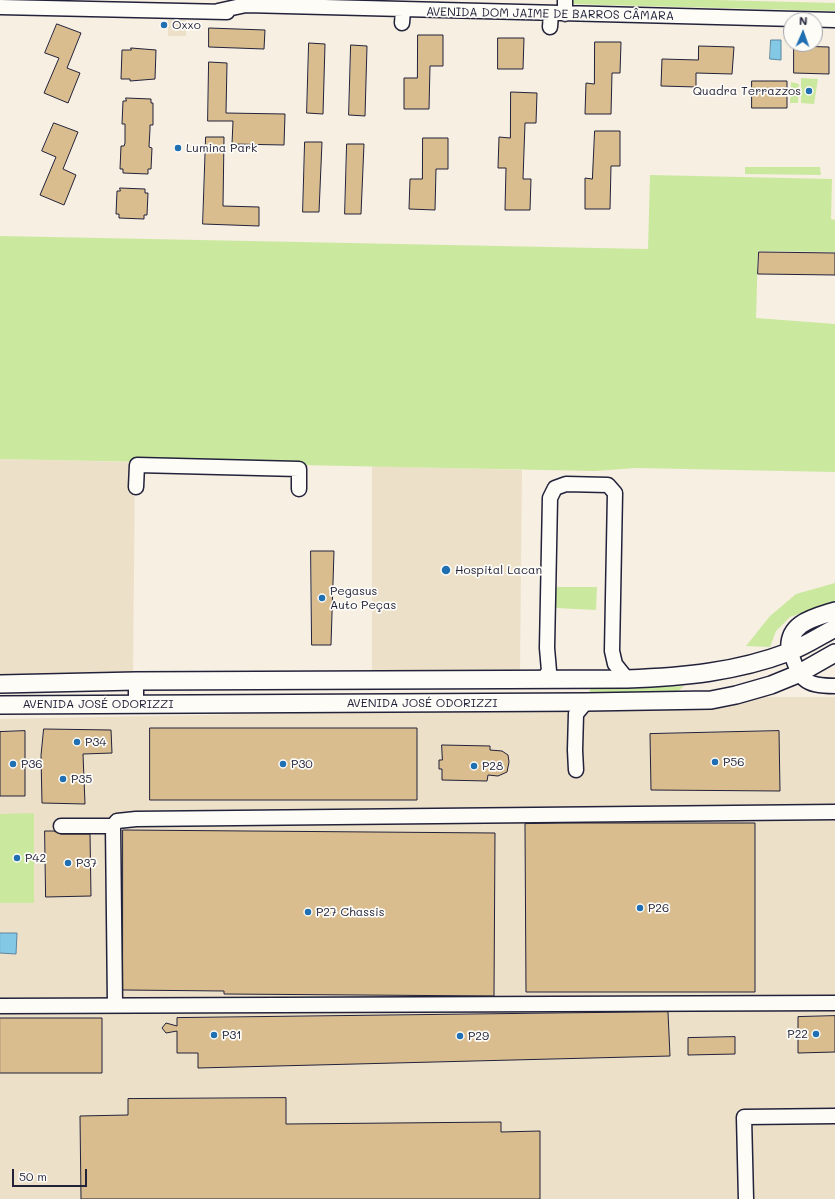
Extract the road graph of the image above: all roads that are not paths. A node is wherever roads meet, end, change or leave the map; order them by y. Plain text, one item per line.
1 (0, 7) edge
2 (304, 7) junction
3 (565, 7) edge
4 (218, 11) junction
5 (835, 20) edge
6 (136, 487) dead end
7 (299, 489) dead end
8 (835, 611) edge
9 (835, 628) edge
10 (790, 651) junction
11 (835, 653) edge
12 (798, 674) junction
13 (627, 679) junction
14 (544, 680) junction
15 (136, 681) junction
16 (0, 684) edge
17 (835, 686) edge
18 (0, 704) edge
19 (136, 704) junction
20 (572, 708) junction
21 (576, 770) dead end
22 (835, 812) edge
23 (60, 826) dead end
24 (113, 826) junction
25 (835, 1003) edge
26 (115, 1005) junction
27 (0, 1006) edge
28 (835, 1116) edge
29 (746, 1199) edge

1 - 4 street, AVENIDA DOM JAIME DE BARROS CÂMARA
2 - 3 street, AVENIDA DOM JAIME DE BARROS CÂMARA
2 - 4 street, AVENIDA DOM JAIME DE BARROS CÂMARA
2 - 4 street, AVENIDA DOM JAIME DE BARROS CÂMARA
3 - 5 street, AVENIDA DOM JAIME DE BARROS CÂMARA
6 - 7 street
8 - 10 main road
9 - 10 main road, AVENIDA JOSÉ ODORIZZI
10 - 12 street
10 - 13 main road, AVENIDA JOSÉ ODORIZZI
11 - 12 main road, AVENIDA JOSÉ ODORIZZI
12 - 17 street
12 - 20 main road, AVENIDA JOSÉ ODORIZZI
13 - 14 main road, AVENIDA JOSÉ ODORIZZI
13 - 14 street
14 - 15 main road, AVENIDA JOSÉ ODORIZZI
15 - 16 main road, AVENIDA JOSÉ ODORIZZI
15 - 19 street
18 - 19 main road, AVENIDA JOSÉ ODORIZZI
19 - 20 main road, AVENIDA JOSÉ ODORIZZI
20 - 21 street
22 - 24 street
23 - 24 street
24 - 26 street
25 - 26 street
26 - 27 street
28 - 29 street

